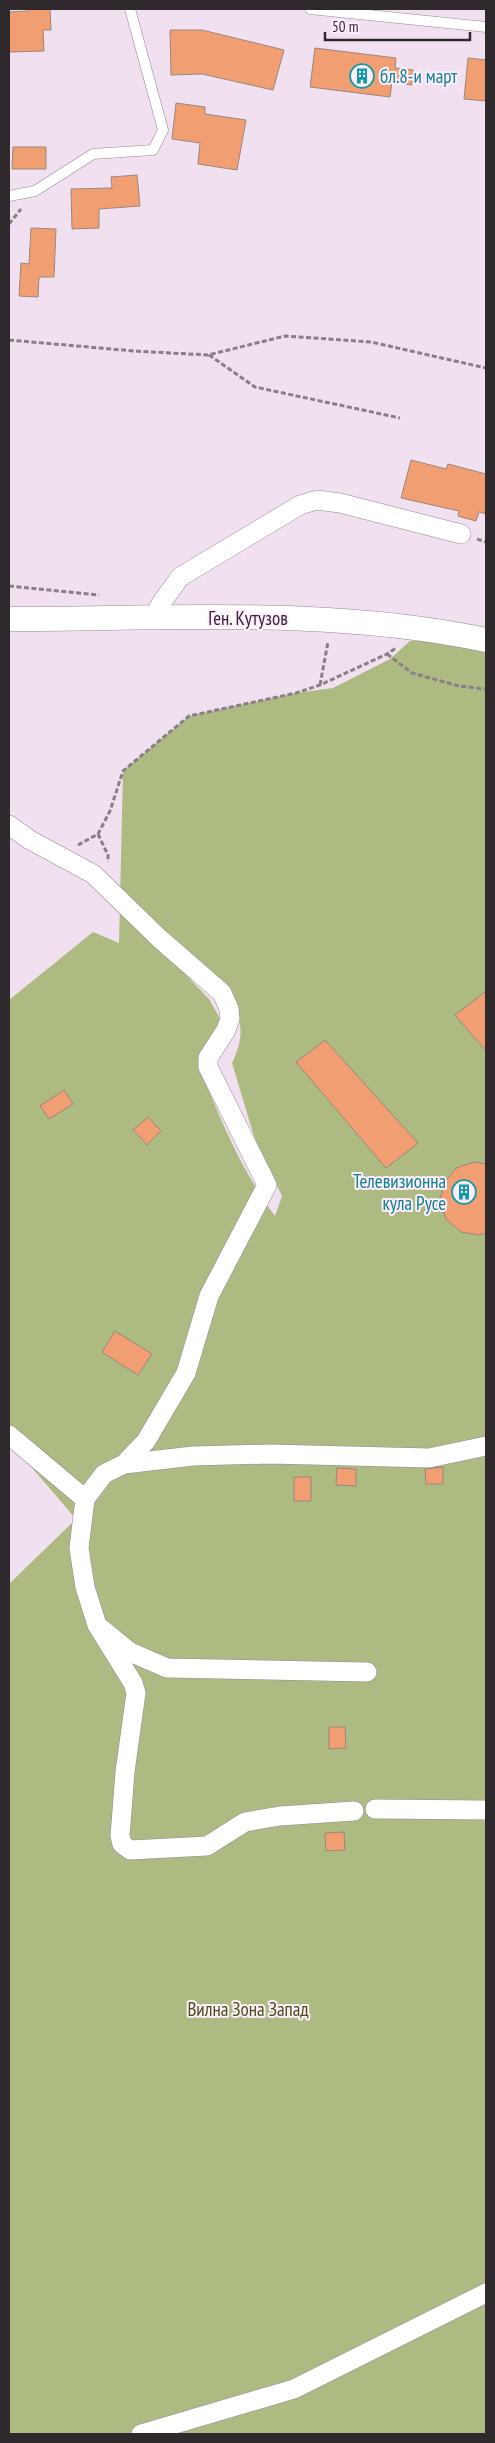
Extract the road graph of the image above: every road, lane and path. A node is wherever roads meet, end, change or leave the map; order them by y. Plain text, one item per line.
1 (130, 9) edge
2 (310, 9) edge
3 (486, 27) edge
4 (9, 196) edge
5 (9, 340) edge
6 (208, 355) junction
7 (486, 368) edge
8 (400, 418) dead end
9 (461, 534) dead end
10 (9, 586) edge
11 (104, 596) dead end
12 (153, 618) junction
13 (9, 619) edge
14 (332, 619) junction
15 (414, 627) junction
16 (486, 640) edge
17 (387, 654) junction
18 (320, 685) junction
19 (486, 689) edge
20 (9, 825) edge
21 (98, 834) dead end
22 (9, 1434) edge
23 (486, 1446) edge
24 (124, 1464) junction
25 (85, 1499) junction
26 (97, 1625) junction
27 (367, 1672) dead end
28 (375, 1808) dead end
29 (486, 1810) edge
30 (354, 1811) dead end
31 (486, 2293) edge
32 (141, 2434) edge

1 - 4 lane
2 - 3 lane
5 - 6 path
6 - 7 path
6 - 8 path
9 - 12 street
10 - 11 path
12 - 13 street, Ген. Кутузов
12 - 14 street, Ген. Кутузов
14 - 15 street, Ген. Кутузов
14 - 18 path
15 - 16 street, Ген. Кутузов
15 - 17 path
17 - 18 path
17 - 19 path
18 - 21 path
20 - 24 street
22 - 25 street
23 - 24 street
24 - 25 street
25 - 26 street
26 - 27 street
26 - 30 street
28 - 29 street
31 - 32 street

